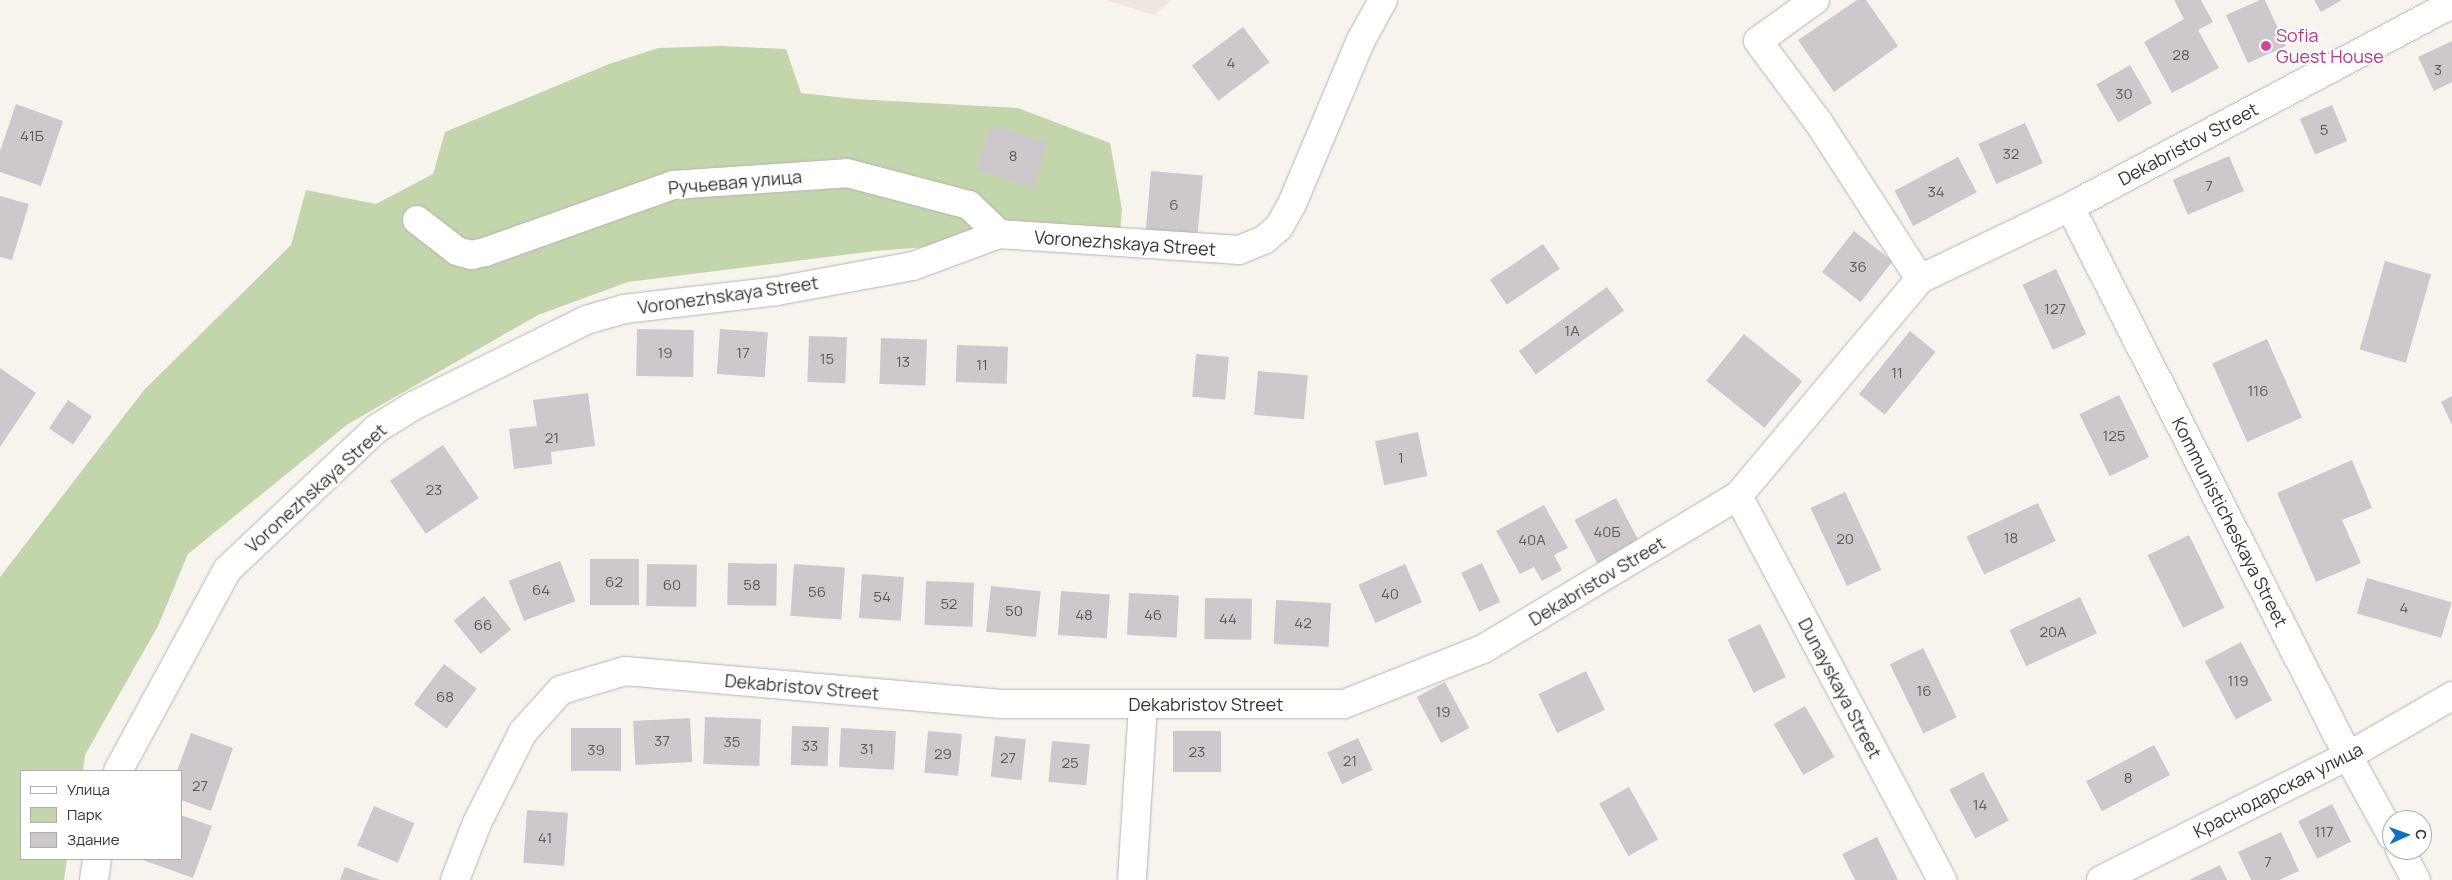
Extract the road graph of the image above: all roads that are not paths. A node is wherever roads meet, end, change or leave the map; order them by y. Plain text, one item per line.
1 (1383, 0) edge
2 (1815, 0) edge
3 (2452, 4) edge
4 (2070, 207) junction
5 (417, 220) dead end
6 (999, 234) junction
7 (1920, 279) junction
8 (1738, 496) junction
9 (2452, 696) edge
10 (1143, 704) junction
11 (2348, 756) junction
12 (119, 770) edge
13 (2382, 818) edge
14 (97, 860) edge
15 (2405, 860) edge
16 (94, 880) edge
17 (455, 880) edge
18 (1132, 880) edge
19 (1942, 880) edge
20 (2101, 880) edge
21 (2416, 880) edge

1 - 6 street, Voronezhskaya Street
2 - 7 street
3 - 4 street, Dekabristov Street
4 - 7 street, Dekabristov Street
4 - 11 street, Kommunisticheskaya Street
5 - 6 street, Ручьевая улица
6 - 12 street, Voronezhskaya Street
7 - 8 street, Dekabristov Street
8 - 10 street, Dekabristov Street
8 - 19 street, Dunayskaya Street
9 - 11 street, Краснодарская улица
10 - 17 street, Dekabristov Street
10 - 18 street
11 - 13 street, Kommunisticheskaya Street
11 - 20 street, Краснодарская улица
14 - 16 street
15 - 21 street

